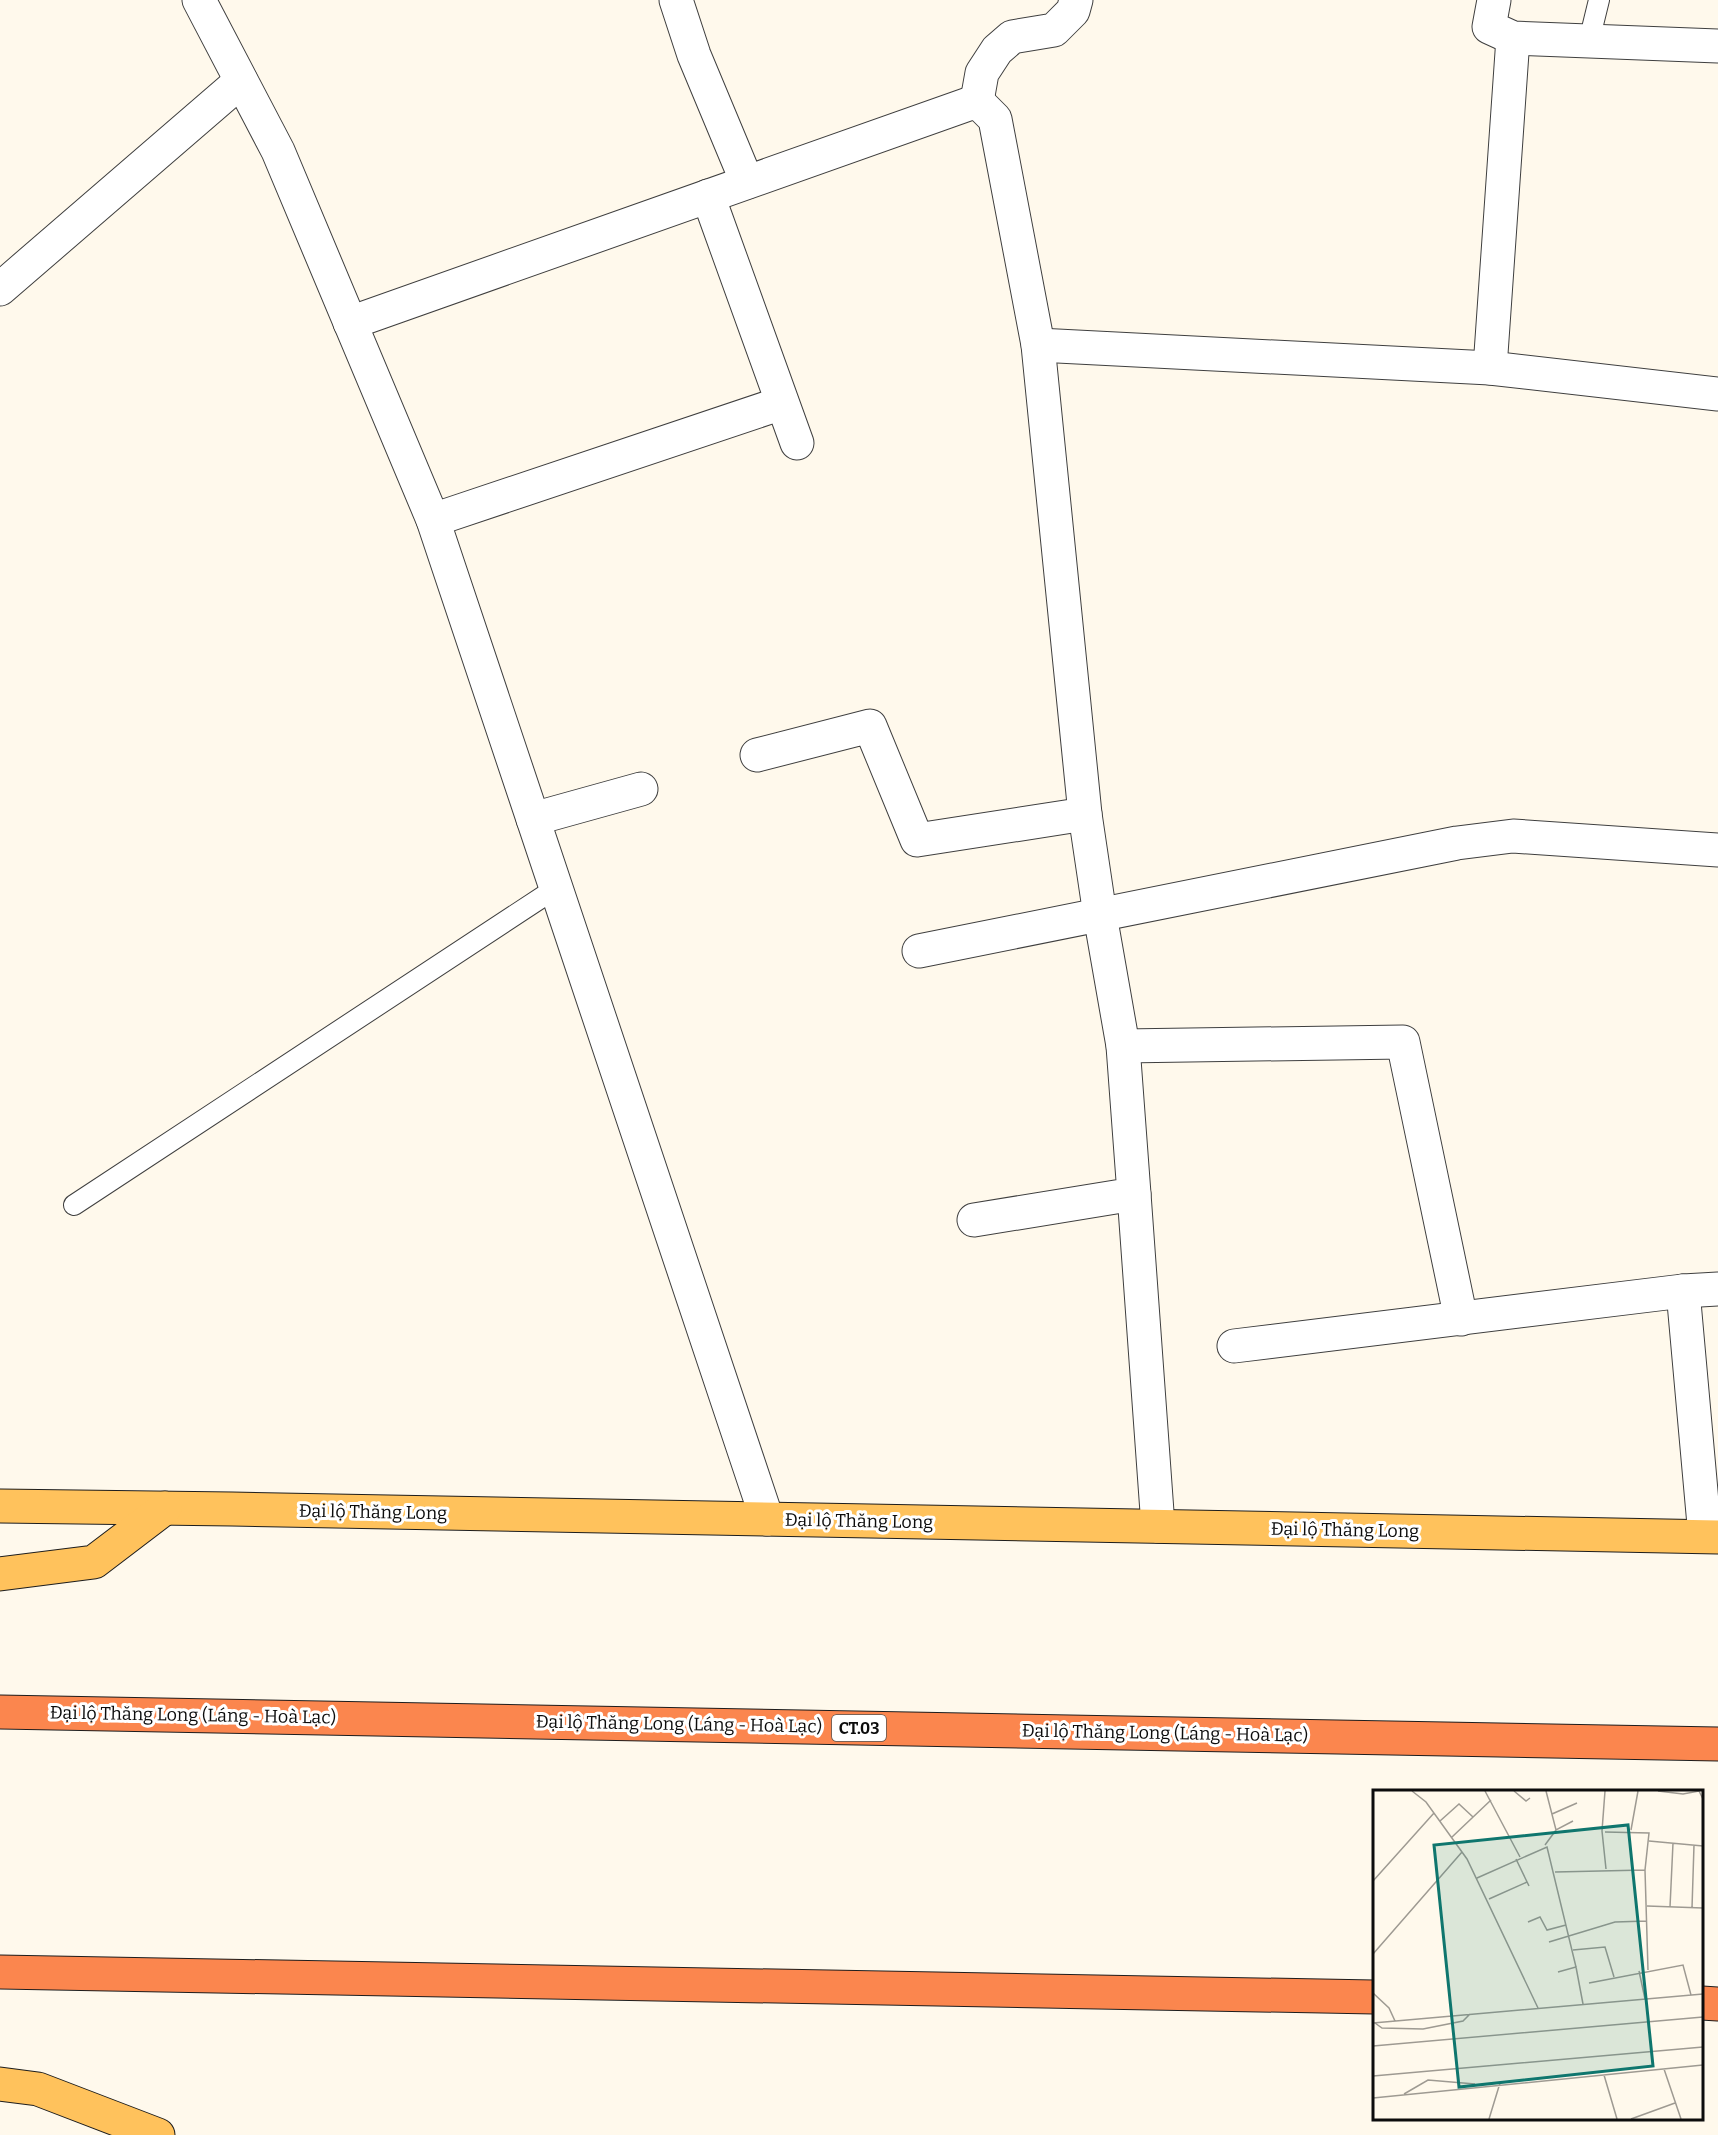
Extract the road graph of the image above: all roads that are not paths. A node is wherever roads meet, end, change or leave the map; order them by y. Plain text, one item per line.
1 (199, 0) edge
2 (676, 0) edge
3 (1076, 0) edge
4 (1494, 0) edge
5 (1599, 0) edge
6 (1513, 38) junction
7 (1589, 41) junction
8 (1718, 46) edge
9 (241, 81) junction
10 (976, 101) junction
11 (747, 182) junction
12 (708, 196) junction
13 (0, 289) edge
14 (350, 323) junction
15 (1038, 345) junction
16 (1490, 368) junction
17 (1718, 394) edge
18 (782, 403) junction
19 (797, 443) dead end
20 (433, 520) junction
21 (757, 755) dead end
22 (641, 789) dead end
23 (1085, 814) junction
24 (533, 819) junction
25 (1718, 850) edge
26 (556, 888) junction
27 (1100, 915) junction
28 (920, 951) dead end
29 (1123, 1046) junction
30 (1134, 1194) junction
31 (74, 1205) dead end
32 (974, 1220) dead end
33 (1718, 1289) edge
34 (1683, 1291) junction
35 (1461, 1318) junction
36 (1234, 1346) dead end
37 (0, 1506) edge
38 (165, 1508) junction
39 (767, 1519) junction
40 (1158, 1526) junction
41 (1712, 1536) edge
42 (0, 1574) edge
43 (0, 1712) edge
44 (1718, 1744) edge
45 (0, 1972) edge
46 (1373, 1997) edge
47 (1703, 2003) edge
48 (1718, 2004) edge
49 (0, 2084) edge
50 (158, 2135) edge

1 - 9 street
2 - 11 street
3 - 10 street
4 - 6 street
5 - 7 lane
6 - 7 street
6 - 16 street
7 - 8 street
9 - 13 street
9 - 14 street
10 - 11 street
10 - 15 street
11 - 12 street
12 - 14 street
12 - 18 street
14 - 20 street
15 - 16 street
15 - 23 street
16 - 17 street
18 - 19 street
18 - 20 street
20 - 24 street
21 - 23 street
22 - 24 street
23 - 27 street
24 - 26 street
25 - 27 street
26 - 31 lane
26 - 39 street
27 - 28 street
27 - 29 street
29 - 30 street
29 - 35 street
30 - 32 street
30 - 40 street
33 - 34 street
34 - 35 street
34 - 41 street
35 - 36 street
37 - 38 main road, Đại lộ Thăng Long
38 - 39 main road, Đại lộ Thăng Long
38 - 42 main road
39 - 40 main road, Đại lộ Thăng Long
40 - 41 main road, Đại lộ Thăng Long
43 - 44 highway, Đại lộ Thăng Long (Láng - Hoà Lạc) / CT.03
45 - 46 highway
47 - 48 highway
49 - 50 main road

